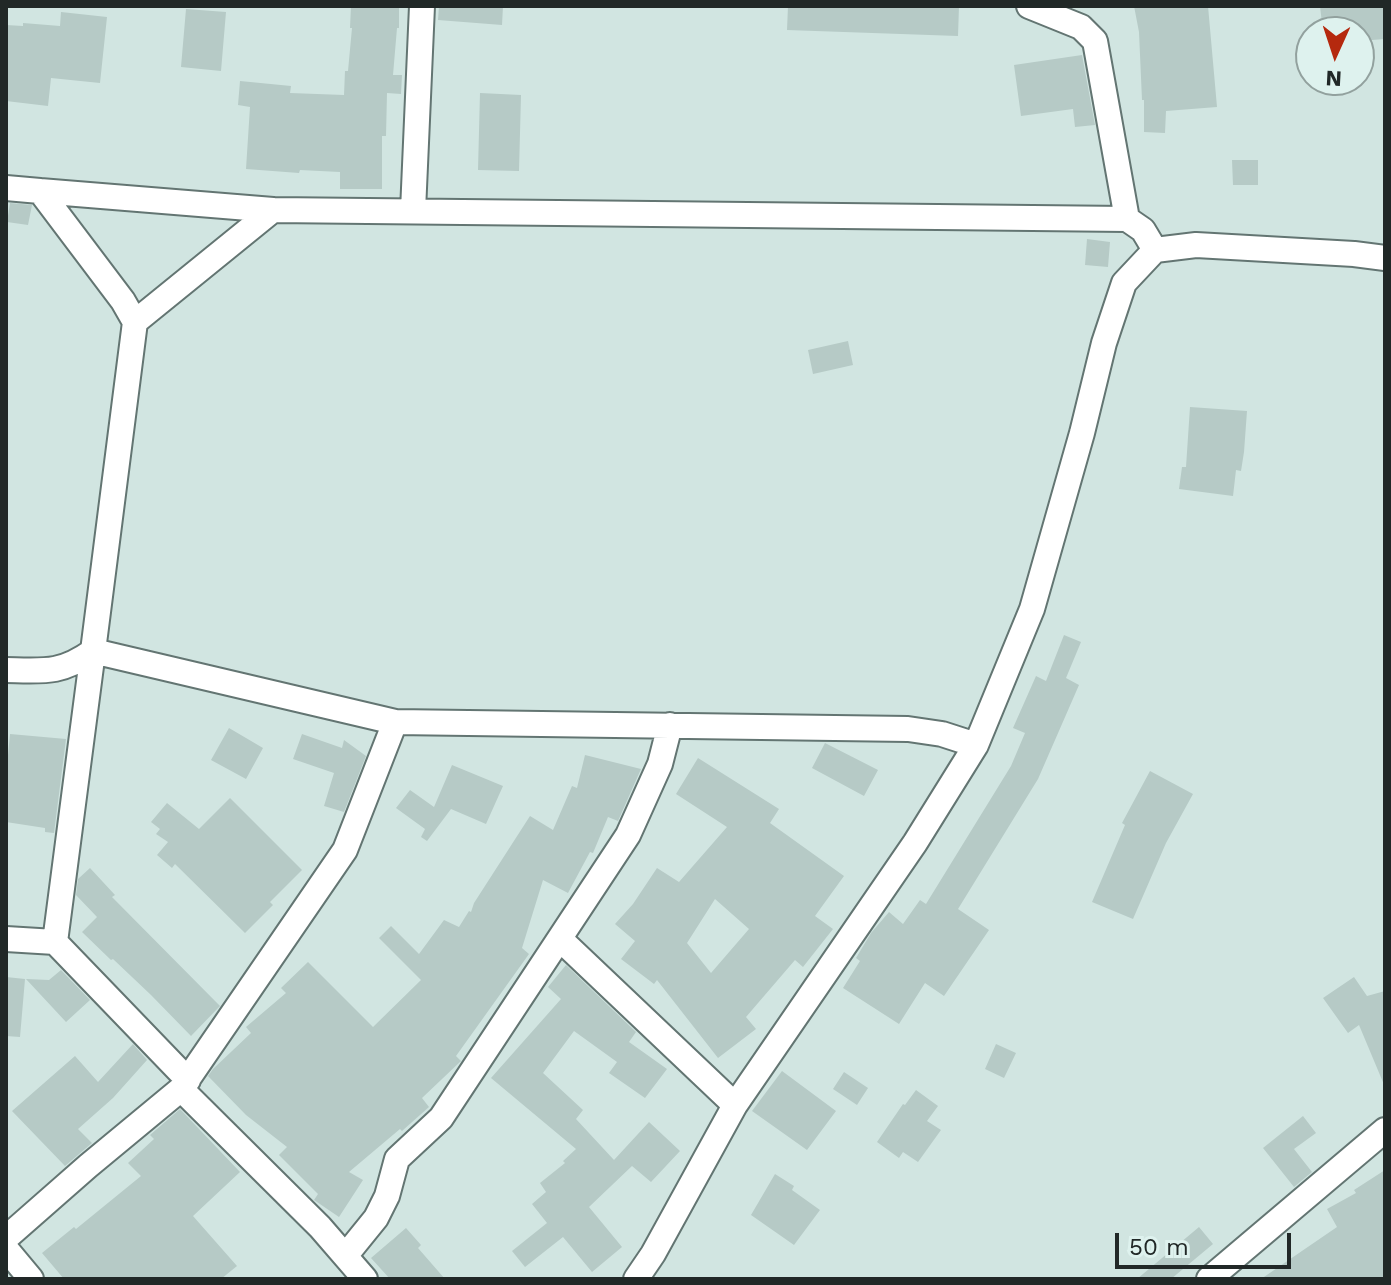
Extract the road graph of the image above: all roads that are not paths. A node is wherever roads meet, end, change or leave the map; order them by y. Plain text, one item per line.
1 (422, 6) edge
2 (1029, 6) edge
3 (6, 188) edge
4 (40, 191) junction
5 (273, 210) junction
6 (413, 211) junction
7 (1127, 219) junction
8 (1155, 250) junction
9 (1385, 258) edge
10 (135, 322) junction
11 (93, 651) junction
12 (6, 670) edge
13 (395, 722) junction
14 (670, 725) junction
15 (976, 745) junction
16 (6, 939) edge
17 (560, 939) junction
18 (55, 942) junction
19 (185, 1084) junction
20 (735, 1105) junction
21 (1385, 1130) edge
22 (6, 1238) edge
23 (6, 1249) edge
24 (346, 1255) junction
25 (31, 1279) edge
26 (365, 1279) edge
27 (636, 1279) edge
28 (1209, 1279) edge

1 - 6 street
2 - 7 street
3 - 4 street
4 - 5 street
4 - 10 street
5 - 6 street
5 - 10 street
6 - 7 street
7 - 8 street
8 - 9 street
8 - 15 street
10 - 11 street
11 - 12 street
11 - 13 street
11 - 18 street
13 - 14 street
13 - 19 street
14 - 15 street
14 - 17 street
15 - 20 street
16 - 18 street
17 - 20 street
17 - 24 street
18 - 19 street
19 - 22 street
19 - 24 street
20 - 27 street
21 - 28 street
23 - 25 street
24 - 26 street

